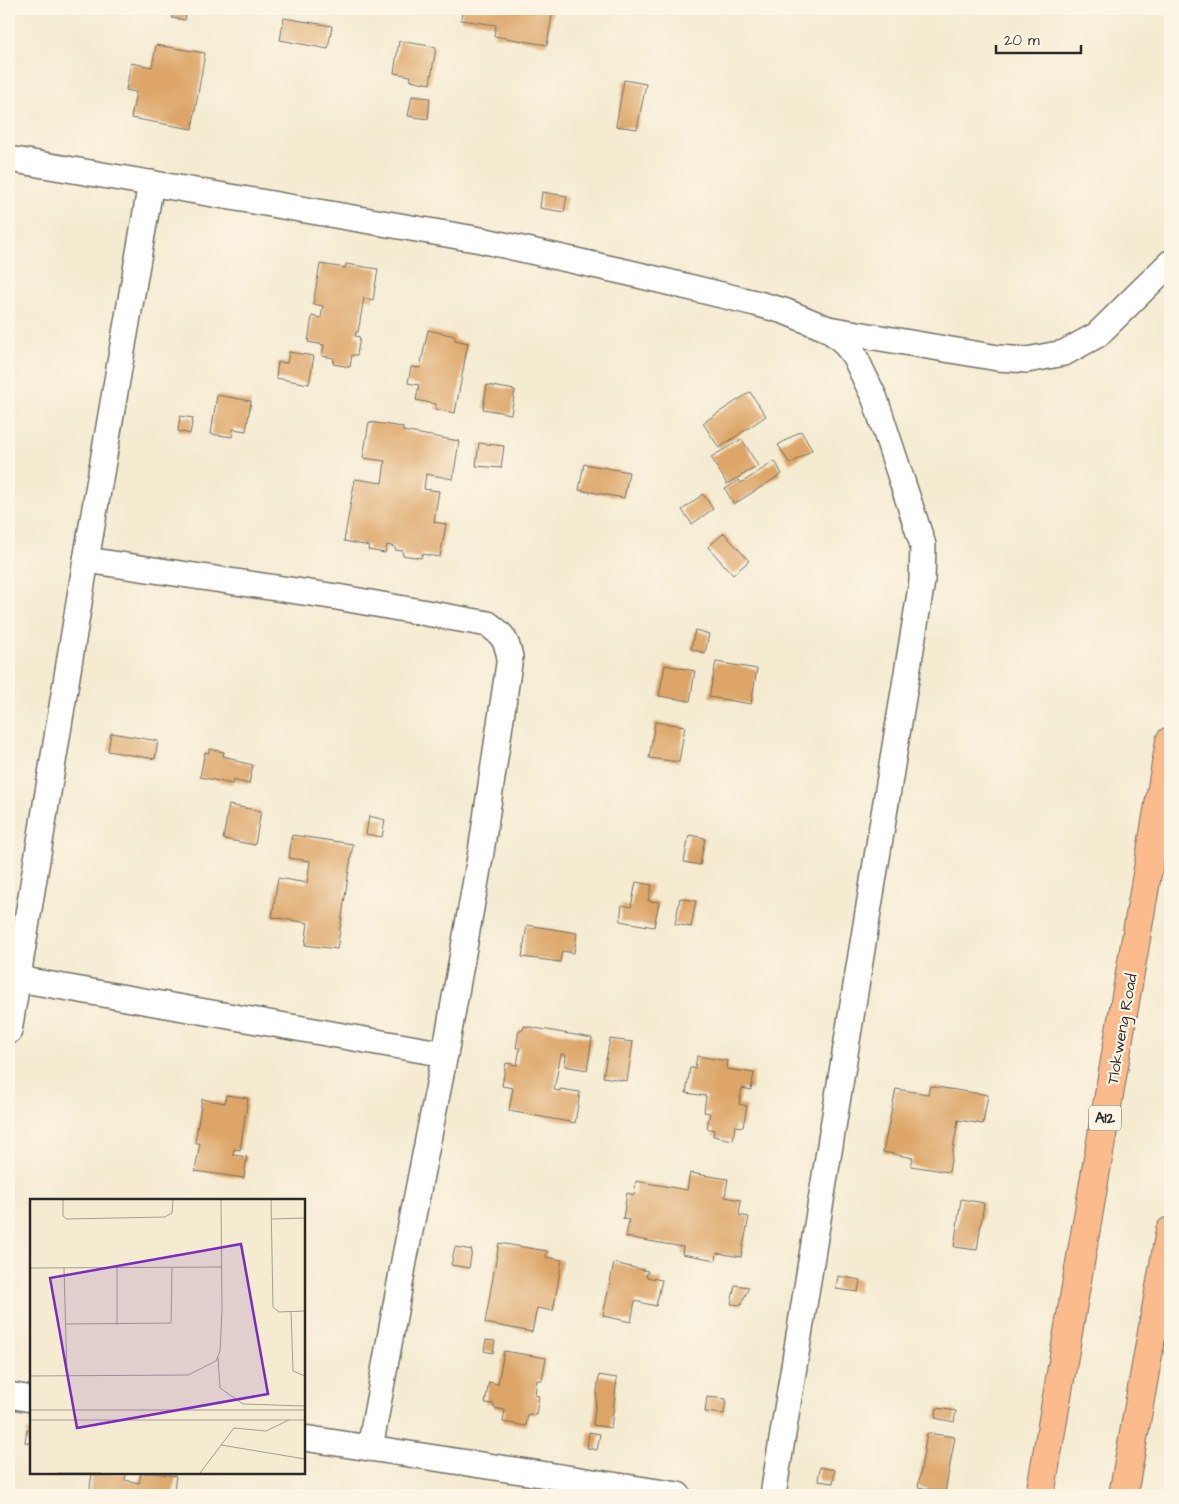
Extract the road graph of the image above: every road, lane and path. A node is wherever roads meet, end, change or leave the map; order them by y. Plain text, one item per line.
1 (9, 159) edge
2 (151, 183) junction
3 (1170, 262) edge
4 (828, 329) junction
5 (86, 560) junction
6 (1170, 741) edge
7 (18, 979) junction
8 (9, 1031) edge
9 (446, 1054) junction
10 (1170, 1231) edge
11 (9, 1395) edge
12 (30, 1398) edge
13 (305, 1438) edge
14 (370, 1448) junction
15 (678, 1495) edge
16 (773, 1495) edge
17 (1040, 1495) edge
18 (1123, 1495) edge

1 - 2 street
2 - 4 street
2 - 5 street
3 - 4 street
4 - 16 street
5 - 7 street
5 - 9 street
6 - 17 main road, Tlokweng Road / A12
7 - 8 street
7 - 9 street
9 - 14 street
10 - 18 main road
11 - 12 street
13 - 14 street
14 - 15 street

